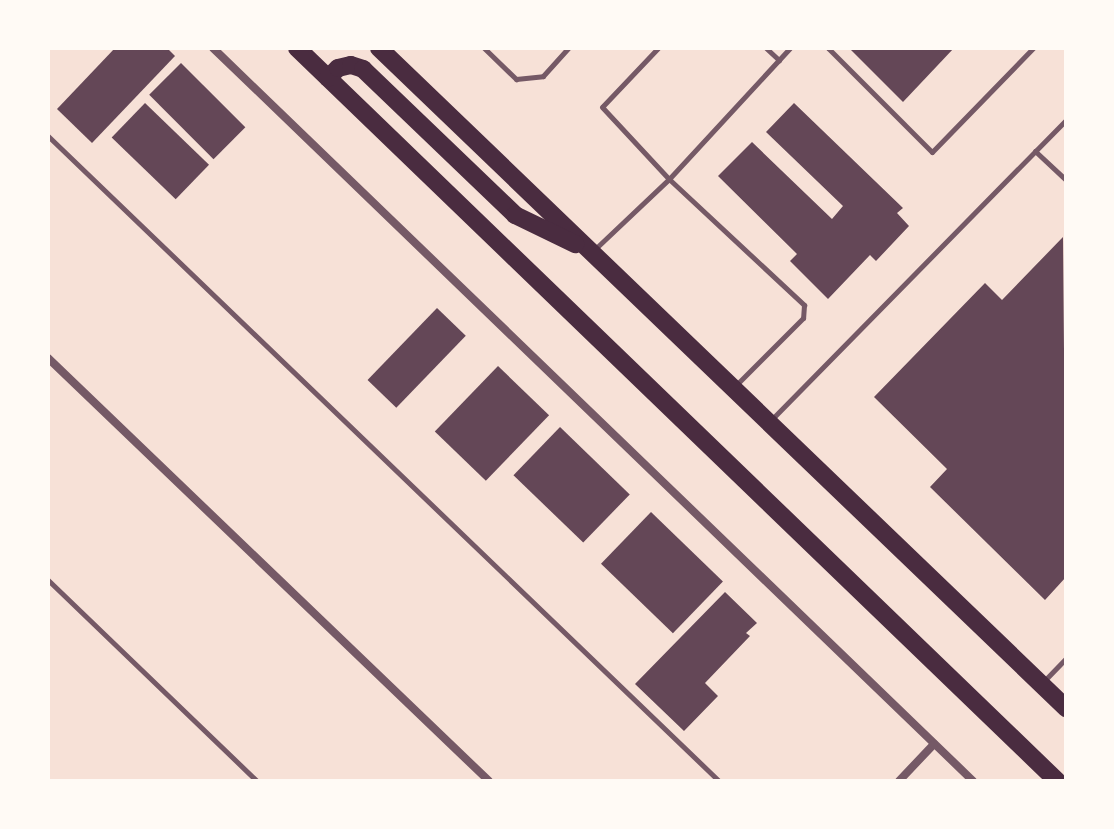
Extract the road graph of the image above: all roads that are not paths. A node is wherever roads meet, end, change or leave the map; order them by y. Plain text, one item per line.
1 (213, 48) edge
2 (297, 48) edge
3 (379, 48) edge
4 (484, 48) edge
5 (568, 48) edge
6 (658, 48) edge
7 (766, 48) edge
8 (790, 48) edge
9 (828, 48) edge
10 (1033, 48) edge
11 (779, 60) junction
12 (328, 78) junction
13 (1066, 120) edge
14 (48, 136) edge
15 (1035, 151) junction
16 (669, 179) junction
17 (1066, 180) edge
18 (591, 253) junction
19 (48, 358) edge
20 (733, 388) junction
21 (768, 423) junction
22 (48, 580) edge
23 (1066, 658) edge
24 (1041, 684) junction
25 (1066, 708) edge
26 (934, 744) junction
27 (257, 781) edge
28 (489, 781) edge
29 (719, 781) edge
30 (899, 781) edge
31 (973, 781) edge
32 (1057, 781) edge

1 - 26 street
2 - 12 main road
3 - 18 main road
4 - 5 lane
6 - 16 lane
7 - 11 lane
8 - 11 lane
9 - 10 lane
11 - 16 lane
12 - 18 main road
12 - 32 main road
13 - 15 lane
14 - 29 lane
15 - 17 lane
15 - 21 lane
16 - 18 lane
16 - 20 lane
18 - 20 main road
19 - 28 street
20 - 21 main road
21 - 24 main road
22 - 27 lane
23 - 24 lane
24 - 25 main road
26 - 30 street
26 - 31 street

